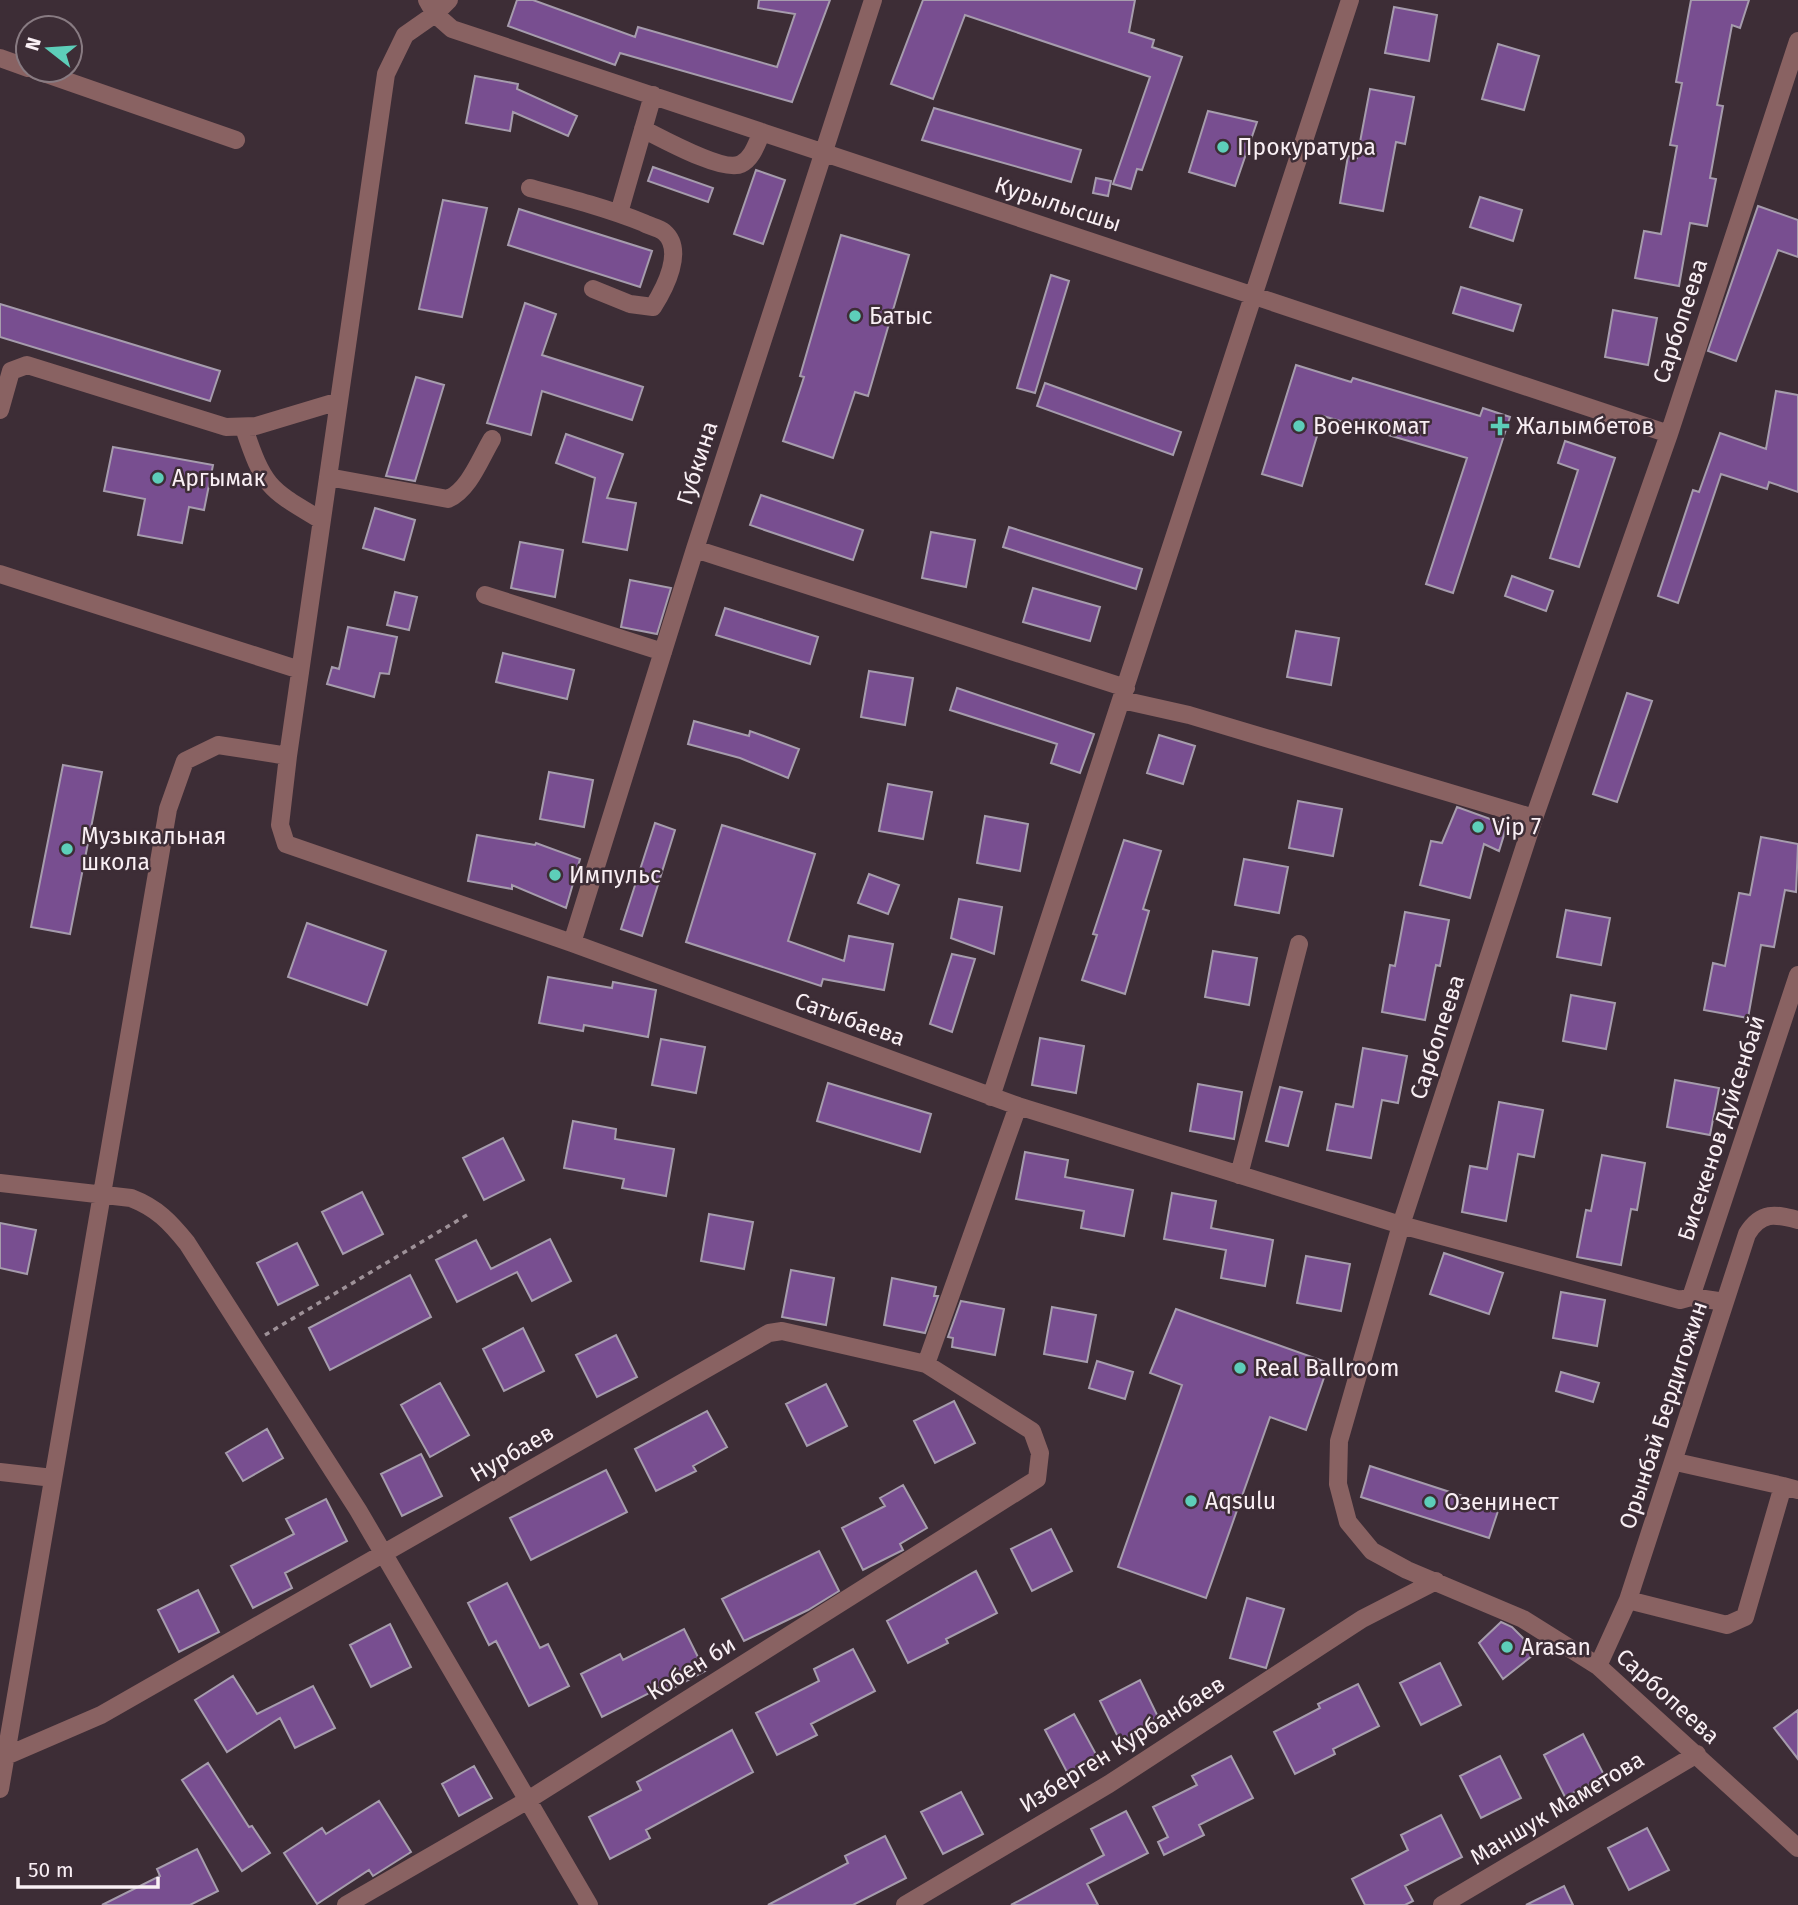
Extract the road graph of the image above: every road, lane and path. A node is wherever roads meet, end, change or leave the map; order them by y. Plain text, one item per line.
1 (449, 0) edge
2 (873, 0) edge
3 (1350, 0) edge
4 (431, 7) edge
5 (1798, 41) edge
6 (75, 84) edge
7 (653, 95) junction
8 (643, 129) junction
9 (762, 132) junction
10 (236, 140) dead end
11 (823, 152) junction
12 (530, 188) dead end
13 (619, 213) junction
14 (593, 289) dead end
15 (1255, 296) junction
16 (338, 401) junction
17 (0, 410) edge
18 (244, 428) junction
19 (1669, 434) junction
20 (492, 439) dead end
21 (328, 477) junction
22 (321, 520) junction
23 (695, 549) junction
24 (0, 574) edge
25 (485, 595) dead end
26 (663, 652) junction
27 (300, 670) junction
28 (1124, 694) junction
29 (288, 756) junction
30 (1534, 818) junction
31 (572, 943) junction
32 (1299, 944) dead end
33 (1798, 975) edge
34 (991, 1097) junction
35 (1018, 1106) junction
36 (1239, 1175) junction
37 (0, 1183) edge
38 (102, 1195) junction
39 (467, 1215) dead end
40 (1798, 1220) edge
41 (1401, 1225) junction
42 (1690, 1297) junction
43 (1726, 1302) junction
44 (251, 1344) junction
45 (926, 1364) junction
46 (1040, 1453) joint
47 (1675, 1462) junction
48 (0, 1472) edge
49 (53, 1478) junction
50 (1791, 1488) edge
51 (384, 1555) junction
52 (1436, 1581) junction
53 (1628, 1600) junction
54 (1598, 1666) junction
55 (1697, 1754) junction
56 (3, 1756) edge
57 (0, 1789) edge
58 (528, 1800) junction
59 (1798, 1848) edge
60 (346, 1905) edge
61 (589, 1905) edge
62 (905, 1905) edge
63 (1442, 1905) edge

1 - 4 street
2 - 11 street, Губкина
3 - 15 street
4 - 7 street, Курылысшы
4 - 16 street
5 - 19 street, Сарбопеева
6 - 10 street
7 - 8 street
7 - 9 street, Курылысшы
8 - 9 street
8 - 13 street
9 - 11 street, Курылысшы
11 - 15 street, Курылысшы
11 - 23 street, Губкина
12 - 13 street
13 - 14 street
15 - 19 street, Курылысшы
15 - 28 street
16 - 18 street
16 - 21 street
17 - 18 street
18 - 22 street
19 - 30 street, Сарбопеева
20 - 21 street
21 - 22 street
22 - 27 street
23 - 26 street, Губкина
23 - 28 street
24 - 27 street
25 - 26 street
26 - 31 street, Губкина
27 - 29 street
28 - 30 street
28 - 34 street
29 - 31 street, Сатыбаева
29 - 38 street
30 - 41 street, Сарбопеева
31 - 34 street, Сатыбаева
32 - 36 street
33 - 42 street, Бисекенов Дуйсенбай
34 - 35 street, Сатыбаева
35 - 36 street, Сатыбаева
35 - 45 street
36 - 41 street, Сатыбаева
37 - 38 street
38 - 44 street
38 - 49 street
39 - 44 path
40 - 43 street, Орынбай Бердигожин
41 - 42 street, Сатыбаева
41 - 52 street, Сарбопеева
42 - 43 street, Сатыбаева
43 - 47 street, Орынбай Бердигожин
44 - 51 street
45 - 46 street, Нурбаев
45 - 51 street, Нурбаев
46 - 58 street, Кобен би
47 - 50 street
47 - 53 street, Орынбай Бердигожин
48 - 49 street
49 - 56 street
50 - 53 street
51 - 56 street, Нурбаев
51 - 58 street
52 - 54 street, Сарбопеева
52 - 62 street, Изберген Курбанбаев
53 - 54 street, Орынбай Бердигожин
54 - 55 street, Сарбопеева
55 - 59 street, Сарбопеева
55 - 63 street, Маншук Маметова
56 - 57 street
58 - 60 street, Кобен би
58 - 61 street

